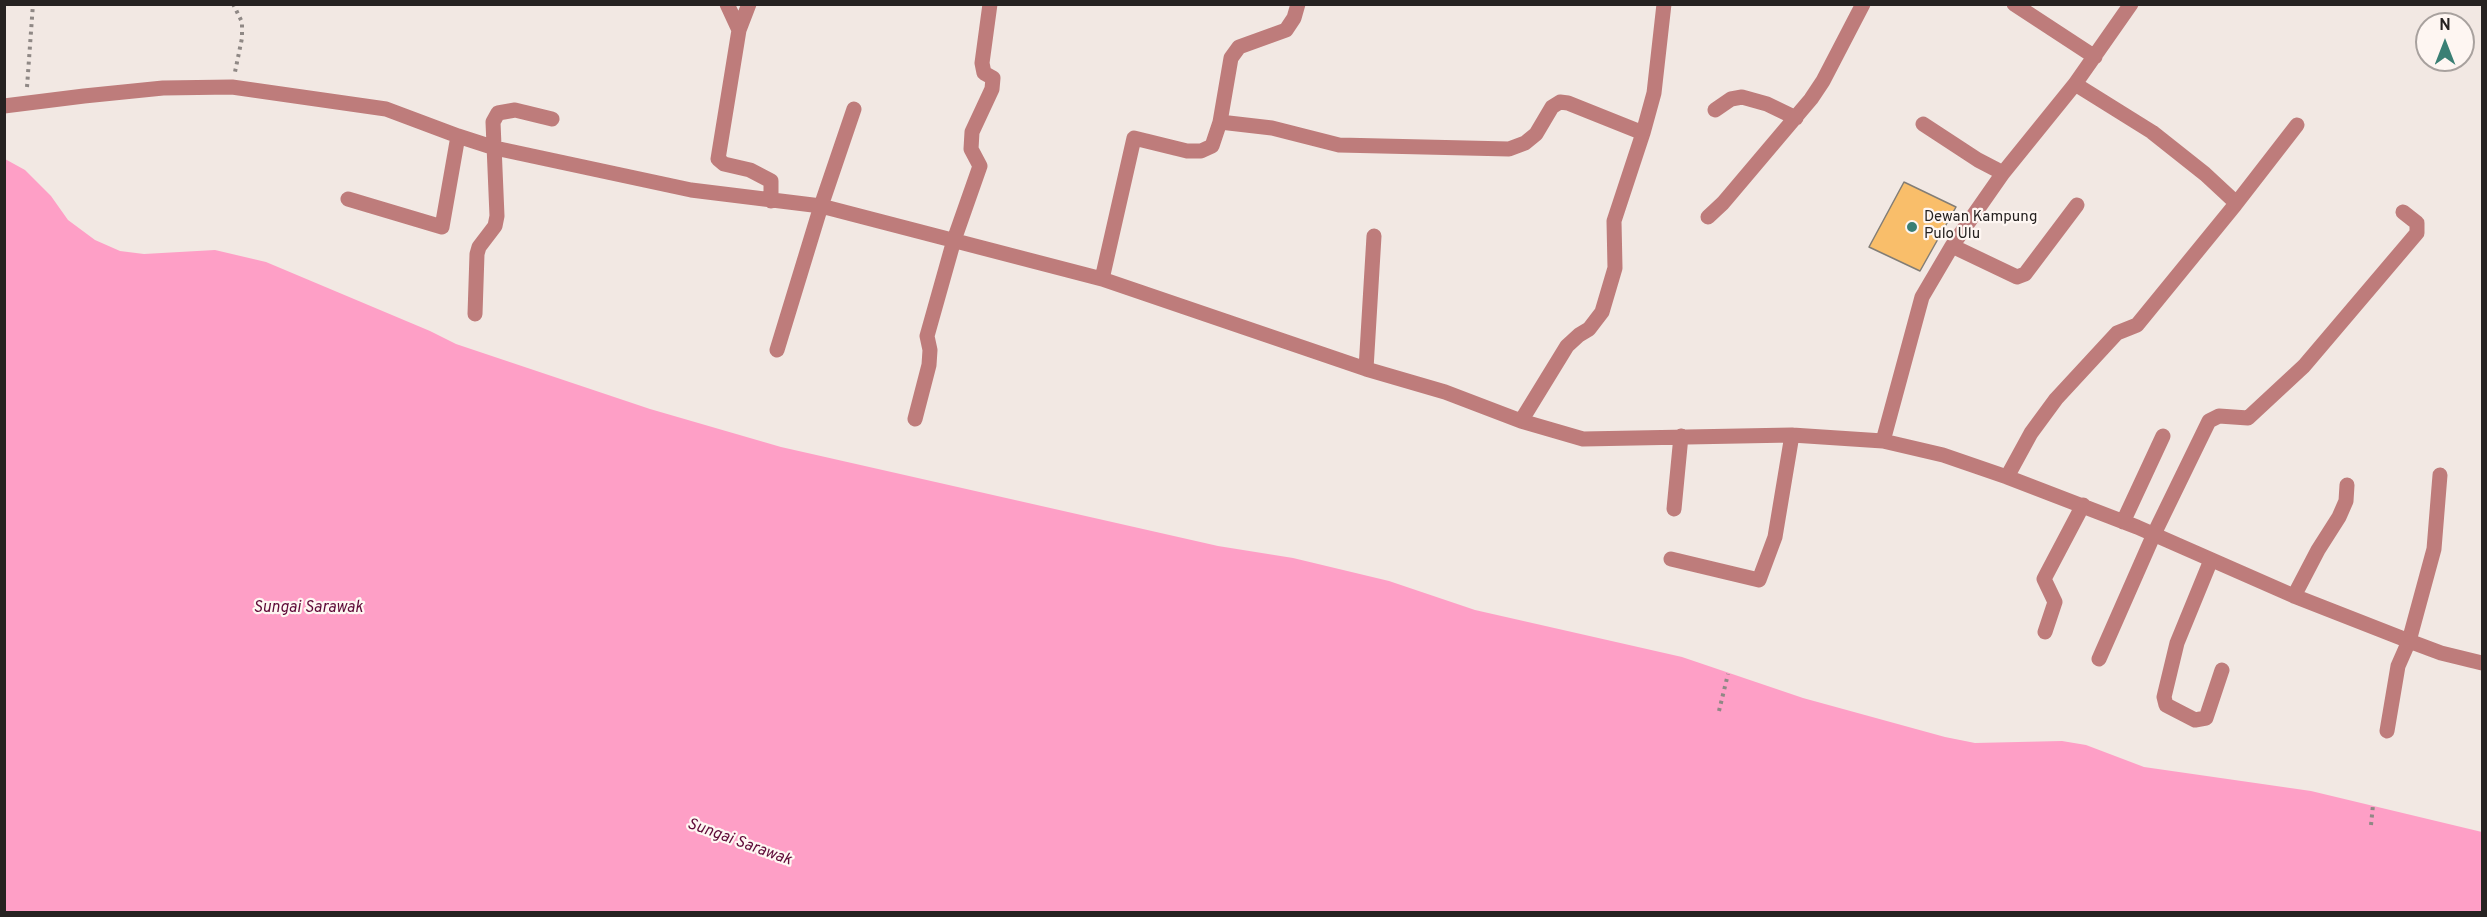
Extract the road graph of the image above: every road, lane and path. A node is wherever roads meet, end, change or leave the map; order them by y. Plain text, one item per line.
1 (33, 4) edge
2 (233, 4) edge
3 (727, 4) edge
4 (749, 4) edge
5 (990, 4) edge
6 (1298, 4) edge
7 (1664, 4) edge
8 (1863, 4) edge
9 (2014, 4) edge
10 (2131, 4) edge
11 (739, 30) junction
12 (2095, 57) junction
13 (2075, 84) junction
14 (232, 87) junction
15 (25, 105) junction
16 (4, 106) edge
17 (854, 109) dead end
18 (1715, 110) dead end
19 (1796, 118) junction
20 (552, 119) dead end
21 (1220, 122) junction
22 (1923, 124) dead end
23 (2297, 125) dead end
24 (1643, 133) junction
25 (458, 136) junction
26 (495, 148) junction
27 (2003, 173) junction
28 (348, 199) dead end
29 (771, 201) junction
30 (2077, 205) dead end
31 (2235, 205) junction
32 (821, 206) junction
33 (2403, 212) dead end
34 (1708, 217) dead end
35 (1374, 236) dead end
36 (954, 240) junction
37 (1952, 246) junction
38 (1102, 279) junction
39 (475, 314) dead end
40 (777, 350) dead end
41 (1366, 369) junction
42 (915, 419) dead end
43 (1521, 421) junction
44 (1792, 435) junction
45 (1681, 436) junction
46 (2163, 436) dead end
47 (1883, 441) junction
48 (2440, 475) dead end
49 (2007, 477) junction
50 (2347, 485) dead end
51 (2083, 506) junction
52 (1674, 509) dead end
53 (2123, 522) junction
54 (2154, 534) junction
55 (1671, 559) dead end
56 (2211, 560) junction
57 (2294, 596) junction
58 (2045, 632) dead end
59 (2409, 641) junction
60 (2099, 659) dead end
61 (2482, 663) edge
62 (2222, 670) dead end
63 (1728, 674) dead end
64 (1719, 711) dead end
65 (2387, 731) dead end
66 (2373, 805) dead end
67 (2371, 825) dead end

1 - 15 path
2 - 14 path
3 - 11 street
4 - 11 street
5 - 36 street
6 - 21 street
7 - 24 street
8 - 19 street
9 - 12 street
10 - 12 street
11 - 29 street
12 - 13 street
13 - 27 street
13 - 31 street
14 - 15 street
14 - 25 street
15 - 16 street
17 - 32 street
18 - 19 street
19 - 34 street
20 - 26 street
21 - 24 street
21 - 38 street
22 - 27 street
23 - 31 street
24 - 43 street
25 - 26 street
25 - 28 street
26 - 29 street
26 - 39 street
27 - 37 street
29 - 32 street
30 - 37 street
31 - 49 street
32 - 36 street
32 - 40 street
33 - 54 street
35 - 41 street
36 - 38 street
36 - 42 street
37 - 47 street
38 - 41 street
41 - 43 street
43 - 45 street
44 - 45 street
44 - 47 street
44 - 55 street
45 - 52 street
46 - 53 street
47 - 49 street
48 - 59 street
49 - 51 street
50 - 57 street
51 - 53 street
51 - 58 street
53 - 54 street
54 - 56 street
54 - 60 street
56 - 57 street
56 - 62 street
57 - 59 street
59 - 61 street
59 - 65 street
63 - 64 path
66 - 67 path

